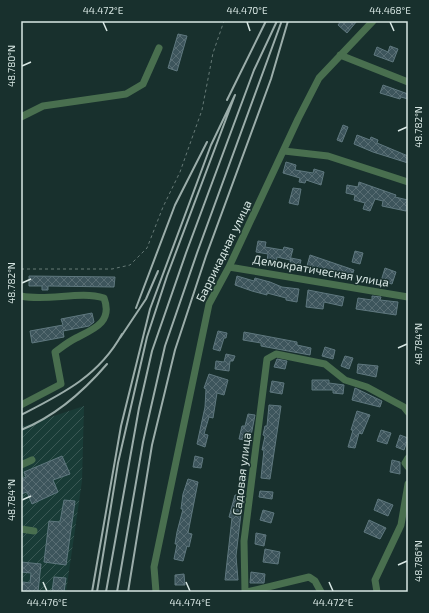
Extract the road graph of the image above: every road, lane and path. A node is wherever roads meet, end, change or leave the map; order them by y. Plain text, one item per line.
1 (224, 21) edge
2 (373, 21) edge
3 (159, 48) dead end
4 (340, 55) junction
5 (408, 82) edge
6 (21, 117) edge
7 (284, 151) junction
8 (408, 182) edge
9 (230, 267) junction
10 (21, 269) edge
11 (21, 296) edge
12 (408, 297) edge
13 (21, 405) edge
14 (408, 412) edge
15 (408, 458) edge
16 (32, 460) dead end
17 (21, 465) edge
18 (408, 467) edge
19 (408, 484) edge
20 (405, 526) edge
21 (21, 529) edge
22 (34, 531) dead end
23 (156, 592) edge
24 (246, 592) edge
25 (321, 592) edge
26 (377, 592) edge

1 - 10 path
2 - 4 street, Баррикадная улица
3 - 6 street
4 - 5 street
4 - 7 street, Баррикадная улица
7 - 8 street
7 - 9 street, Баррикадная улица
9 - 12 street, Демократическая улица
9 - 23 street, Баррикадная улица
11 - 13 street
14 - 24 street, Садовая улица
15 - 18 street
16 - 17 street
19 - 20 street
20 - 26 street
21 - 22 street
24 - 25 street

